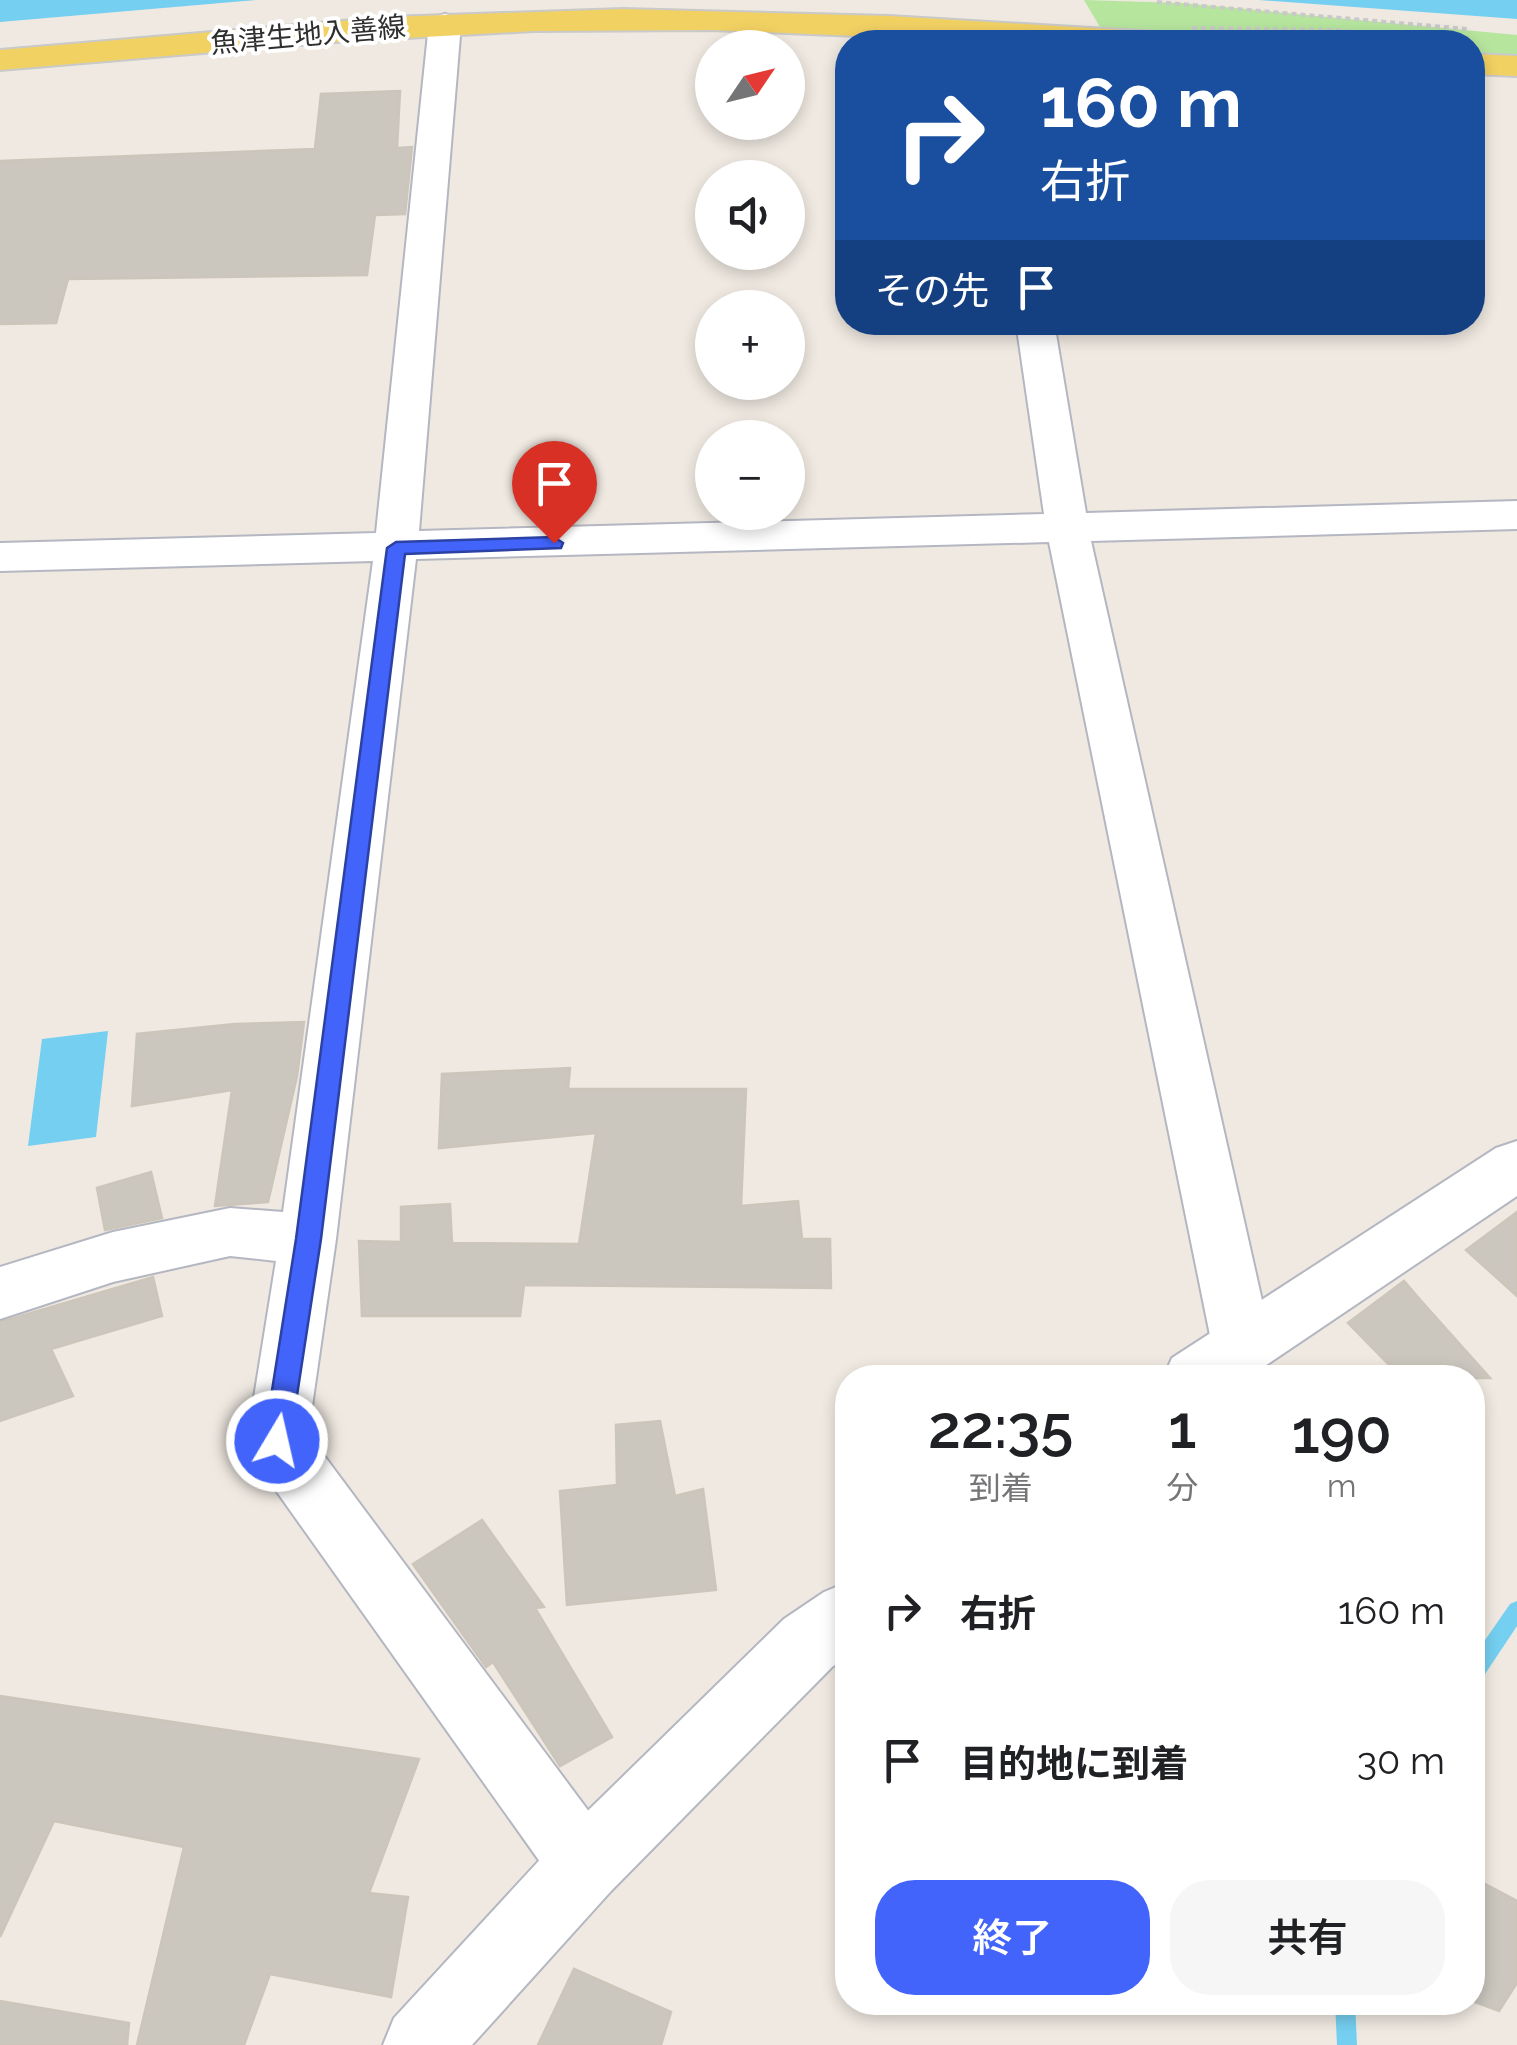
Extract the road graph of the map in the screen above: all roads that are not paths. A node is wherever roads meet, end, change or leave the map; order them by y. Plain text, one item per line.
1 (446, 24) junction
2 (900, 30) edge
3 (1485, 50) edge
4 (0, 60) edge
5 (1517, 66) edge
6 (1037, 335) edge
7 (1517, 515) edge
8 (1066, 528) junction
9 (396, 548) junction
10 (0, 557) edge
11 (1517, 1164) edge
12 (308, 1239) junction
13 (0, 1293) edge
14 (1218, 1361) edge
15 (835, 1624) edge
16 (585, 1865) junction
17 (421, 2045) edge

1 - 2 main road, 魚津生地入善線
1 - 4 main road, 魚津生地入善線
1 - 9 street
3 - 5 main road
6 - 8 street
7 - 8 street
8 - 9 street
8 - 14 street
9 - 10 street
9 - 12 street
11 - 14 street
12 - 13 street
12 - 16 street
15 - 16 street
16 - 17 street

